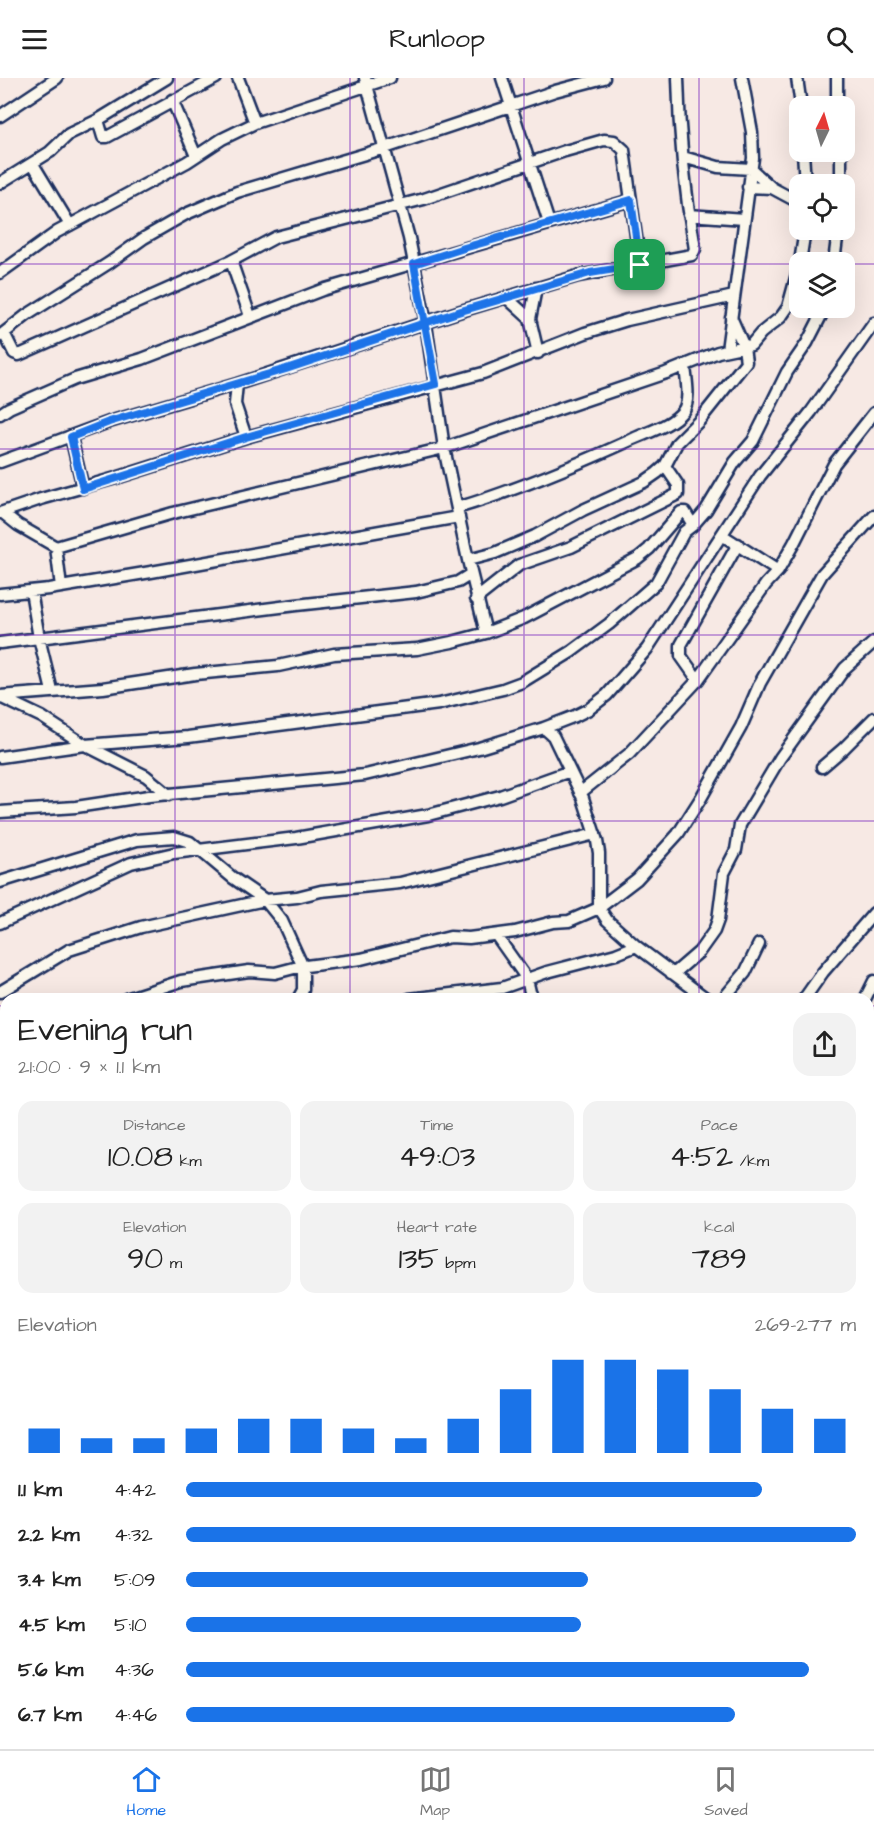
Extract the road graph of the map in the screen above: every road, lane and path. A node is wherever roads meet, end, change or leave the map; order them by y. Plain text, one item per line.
1 (57, 78) edge
2 (167, 78) edge
3 (216, 78) edge
4 (238, 78) edge
5 (390, 78) edge
6 (502, 78) edge
7 (604, 78) edge
8 (678, 78) edge
9 (742, 78) edge
10 (796, 78) edge
11 (837, 78) edge
12 (366, 82) edge
13 (799, 96) edge
14 (837, 96) edge
15 (172, 100) junction
16 (511, 106) junction
17 (0, 116) edge
18 (98, 120) junction
19 (255, 123) junction
20 (385, 148) junction
21 (196, 156) junction
22 (683, 157) junction
23 (33, 164) junction
24 (529, 164) junction
25 (751, 169) junction
26 (0, 183) edge
27 (748, 187) junction
28 (772, 188) junction
29 (789, 197) edge
30 (631, 200) junction
31 (401, 206) junction
32 (689, 215) junction
33 (744, 219) junction
34 (549, 223) junction
35 (70, 225) junction
36 (231, 261) junction
37 (414, 264) junction
38 (640, 265) junction
39 (0, 273) edge
40 (536, 288) junction
41 (734, 296) junction
42 (507, 298) junction
43 (789, 304) edge
44 (250, 316) junction
45 (731, 317) junction
46 (820, 318) edge
47 (530, 319) junction
48 (874, 323) edge
49 (426, 324) junction
50 (2, 335) edge
51 (744, 347) junction
52 (727, 350) junction
53 (538, 353) junction
54 (685, 366) junction
55 (237, 384) junction
56 (436, 384) junction
57 (874, 413) edge
58 (0, 414) edge
59 (71, 437) junction
60 (246, 437) junction
61 (444, 448) junction
62 (0, 462) edge
63 (665, 466) junction
64 (83, 489) junction
65 (458, 512) junction
66 (1, 513) edge
67 (874, 516) edge
68 (693, 525) junction
69 (722, 535) junction
70 (738, 544) junction
71 (56, 547) junction
72 (468, 560) junction
73 (778, 571) junction
74 (471, 574) junction
75 (61, 587) junction
76 (31, 591) junction
77 (0, 594) edge
78 (476, 599) junction
79 (486, 633) junction
80 (39, 638) junction
81 (874, 642) edge
82 (0, 643) edge
83 (698, 680) junction
84 (52, 692) junction
85 (0, 696) edge
86 (874, 718) edge
87 (544, 728) junction
88 (85, 745) junction
89 (0, 757) edge
90 (822, 767) dead end
91 (570, 771) junction
92 (580, 793) junction
93 (169, 795) junction
94 (0, 812) edge
95 (595, 834) junction
96 (201, 849) junction
97 (0, 882) edge
98 (265, 900) junction
99 (599, 908) junction
100 (874, 913) edge
101 (0, 923) edge
102 (496, 935) junction
103 (759, 944) dead end
104 (636, 946) junction
105 (303, 967) junction
106 (671, 973) junction
107 (527, 979) junction
108 (490, 989) junction
109 (0, 992) edge
110 (144, 993) edge
111 (301, 993) edge
112 (458, 993) edge
113 (494, 993) edge
114 (531, 993) edge
115 (698, 993) edge
116 (728, 993) edge
117 (808, 993) edge

1 - 17 street
2 - 18 street
3 - 15 street
4 - 19 street
5 - 12 street
6 - 16 street
7 - 16 street
8 - 22 street
9 - 25 street
10 - 13 street
11 - 14 street
12 - 19 street
12 - 20 street
15 - 18 street
15 - 21 street
16 - 20 street
16 - 24 street
18 - 23 street
19 - 21 street
20 - 31 street
20 - 50 street
21 - 35 street
22 - 25 street
22 - 32 street
23 - 26 street
23 - 35 street
24 - 30 street
24 - 31 street
24 - 34 street
25 - 27 street
25 - 28 street
27 - 28 street
27 - 33 street
28 - 29 street
30 - 34 street
30 - 38 street
31 - 36 street
31 - 37 street
32 - 33 street
32 - 38 street
33 - 41 street
34 - 37 street
35 - 39 street
36 - 44 street
36 - 50 street
37 - 44 street
37 - 49 street
38 - 40 street
40 - 42 street
40 - 47 street
41 - 45 street
41 - 53 street
42 - 47 street
42 - 49 street
43 - 51 street
44 - 58 street
45 - 51 street
45 - 52 street
46 - 68 street
47 - 53 street
48 - 69 street
49 - 55 street
49 - 56 street
51 - 52 street
51 - 63 street
52 - 54 street
53 - 56 street
54 - 61 street
54 - 65 street
55 - 59 street
55 - 60 street
56 - 60 street
56 - 61 street
57 - 73 street
59 - 62 street
59 - 64 street
60 - 64 street
61 - 65 street
61 - 71 street
63 - 72 street
63 - 78 street
64 - 66 street
65 - 72 street
65 - 75 street
66 - 71 street
67 - 99 street
68 - 79 street
68 - 88 street
69 - 70 street
69 - 87 street
70 - 73 street
70 - 83 street
71 - 75 street
72 - 74 street
73 - 83 street
74 - 78 street
74 - 80 street
75 - 76 street
76 - 77 street
76 - 80 street
78 - 79 street
79 - 84 street
80 - 82 street
80 - 84 street
81 - 106 street
83 - 92 street
84 - 85 street
85 - 88 street
86 - 90 street
87 - 91 street
87 - 93 street
88 - 89 street
88 - 93 street
91 - 92 street
91 - 96 street
92 - 95 street
93 - 94 street
95 - 98 street
95 - 99 street
96 - 97 street
96 - 98 street
96 - 101 street
98 - 105 street
98 - 109 street
99 - 102 street
99 - 104 street
100 - 117 street
102 - 105 street
102 - 107 street
103 - 116 street
104 - 106 street
104 - 107 street
105 - 110 street
105 - 111 street
106 - 115 street
107 - 108 street
107 - 114 street
108 - 112 street
108 - 113 street

